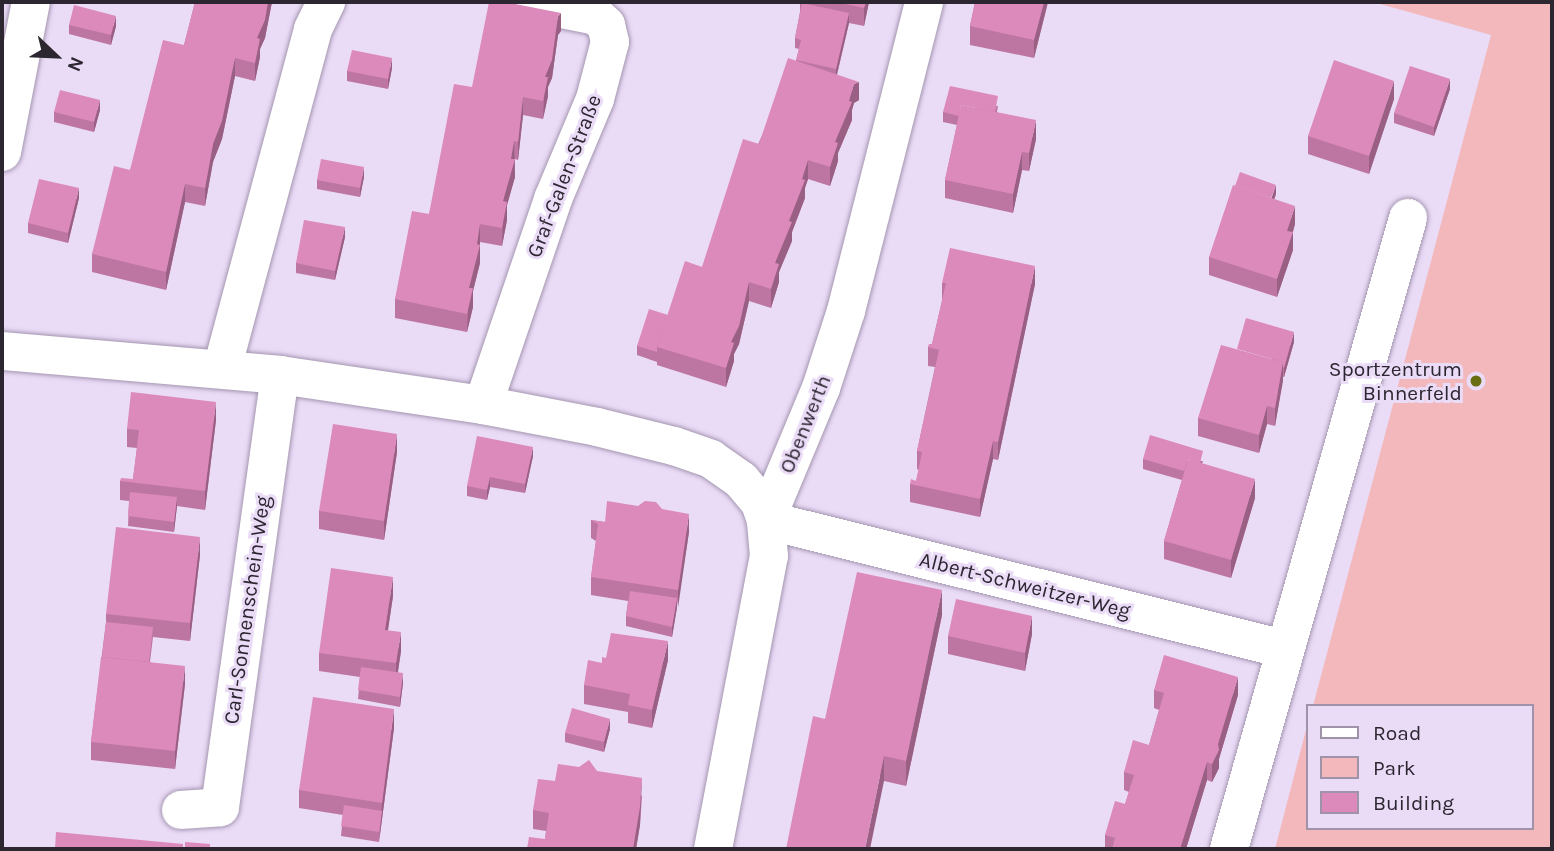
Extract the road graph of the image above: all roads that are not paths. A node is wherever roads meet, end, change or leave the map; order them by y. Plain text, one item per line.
1 (31, 2) edge
2 (326, 2) edge
3 (527, 2) edge
4 (924, 2) edge
5 (2, 152) edge
6 (1408, 218) dead end
7 (2, 351) edge
8 (222, 369) junction
9 (281, 375) junction
10 (483, 405) junction
11 (766, 520) junction
12 (1284, 649) junction
13 (181, 810) dead end
14 (713, 849) edge
15 (1228, 849) edge

1 - 5 street
2 - 8 street
3 - 10 street, Graf-Galen-Straße
4 - 11 street, Obenwerth
6 - 12 street
7 - 8 street
8 - 9 street
9 - 10 street
9 - 13 street, Carl-Sonnenschein-Weg
10 - 11 street
11 - 12 street, Albert-Schweitzer-Weg
11 - 14 street, Obenwerth
12 - 15 street

